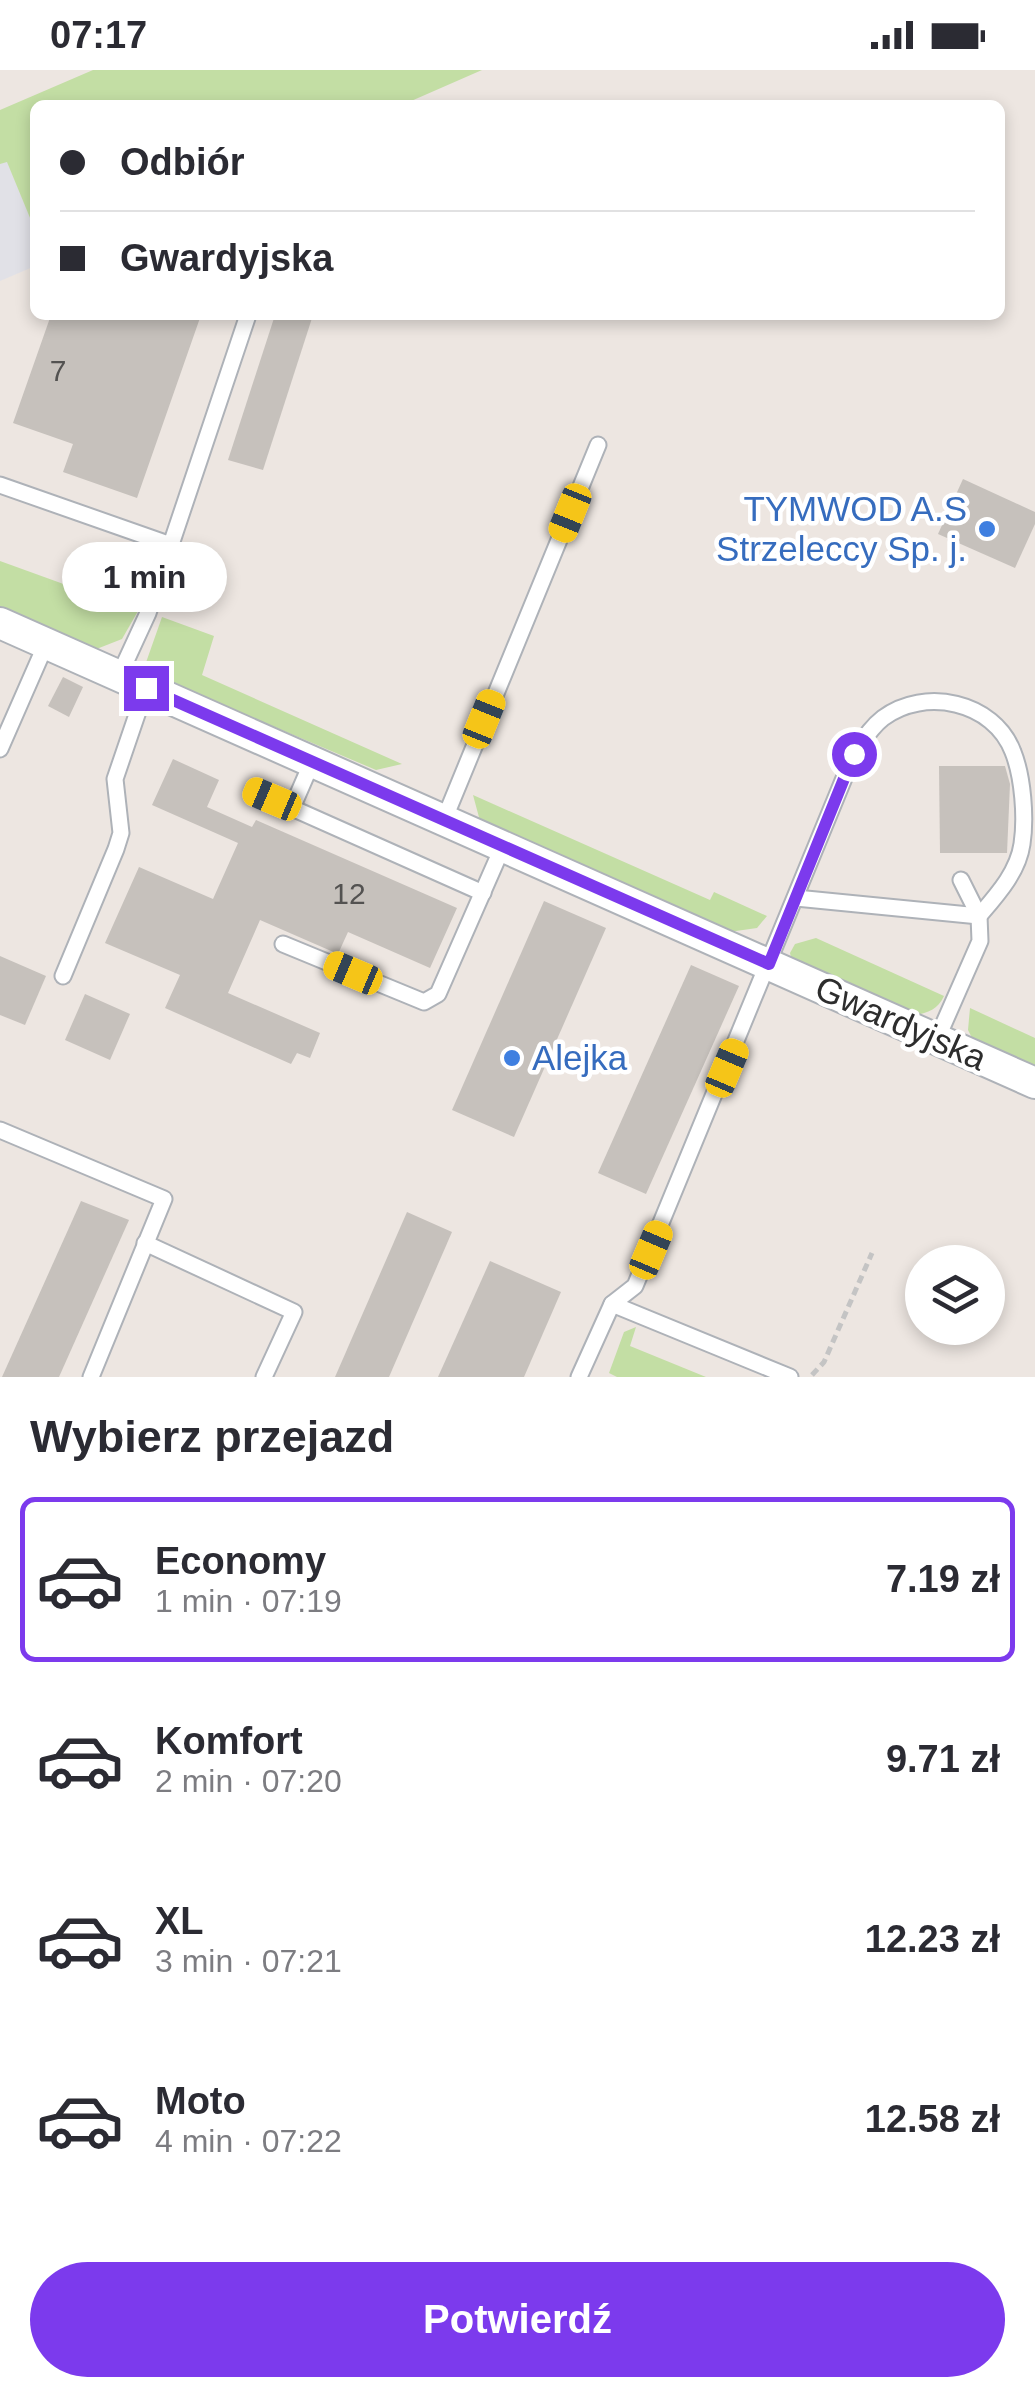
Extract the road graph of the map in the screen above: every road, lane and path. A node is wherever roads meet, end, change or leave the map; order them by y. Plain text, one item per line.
1 (246, 320) edge
2 (598, 444) dead end
3 (0, 485) edge
4 (172, 545) junction
5 (0, 623) edge
6 (46, 644) junction
7 (132, 682) junction
8 (0, 749) edge
9 (312, 762) junction
10 (254, 791) dead end
11 (292, 808) junction
12 (444, 820) junction
13 (503, 846) junction
14 (961, 880) dead end
15 (483, 893) junction
16 (796, 898) junction
17 (979, 916) junction
18 (283, 944) dead end
19 (769, 964) junction
20 (63, 976) dead end
21 (937, 1039) junction
22 (1035, 1082) edge
23 (0, 1130) edge
24 (145, 1244) junction
25 (872, 1253) dead end
26 (612, 1304) junction
27 (90, 1377) edge
28 (264, 1377) edge
29 (579, 1377) edge
30 (790, 1377) edge
31 (810, 1377) edge

1 - 4 lane
2 - 12 lane
3 - 4 lane
4 - 7 lane
5 - 6 street, Gwardyjska
6 - 7 street, Gwardyjska
6 - 8 lane
7 - 9 street, Gwardyjska
7 - 20 lane
9 - 11 lane
9 - 12 street, Gwardyjska
10 - 11 lane
11 - 15 lane
12 - 13 street, Gwardyjska
13 - 15 lane
13 - 19 street, Gwardyjska
14 - 17 lane
15 - 18 lane
16 - 17 lane
16 - 17 lane
16 - 19 lane
17 - 21 lane
19 - 21 street, Gwardyjska
19 - 26 lane
21 - 22 street, Gwardyjska
23 - 24 lane
24 - 27 lane
24 - 28 lane
25 - 31 path
26 - 29 lane
26 - 30 lane

